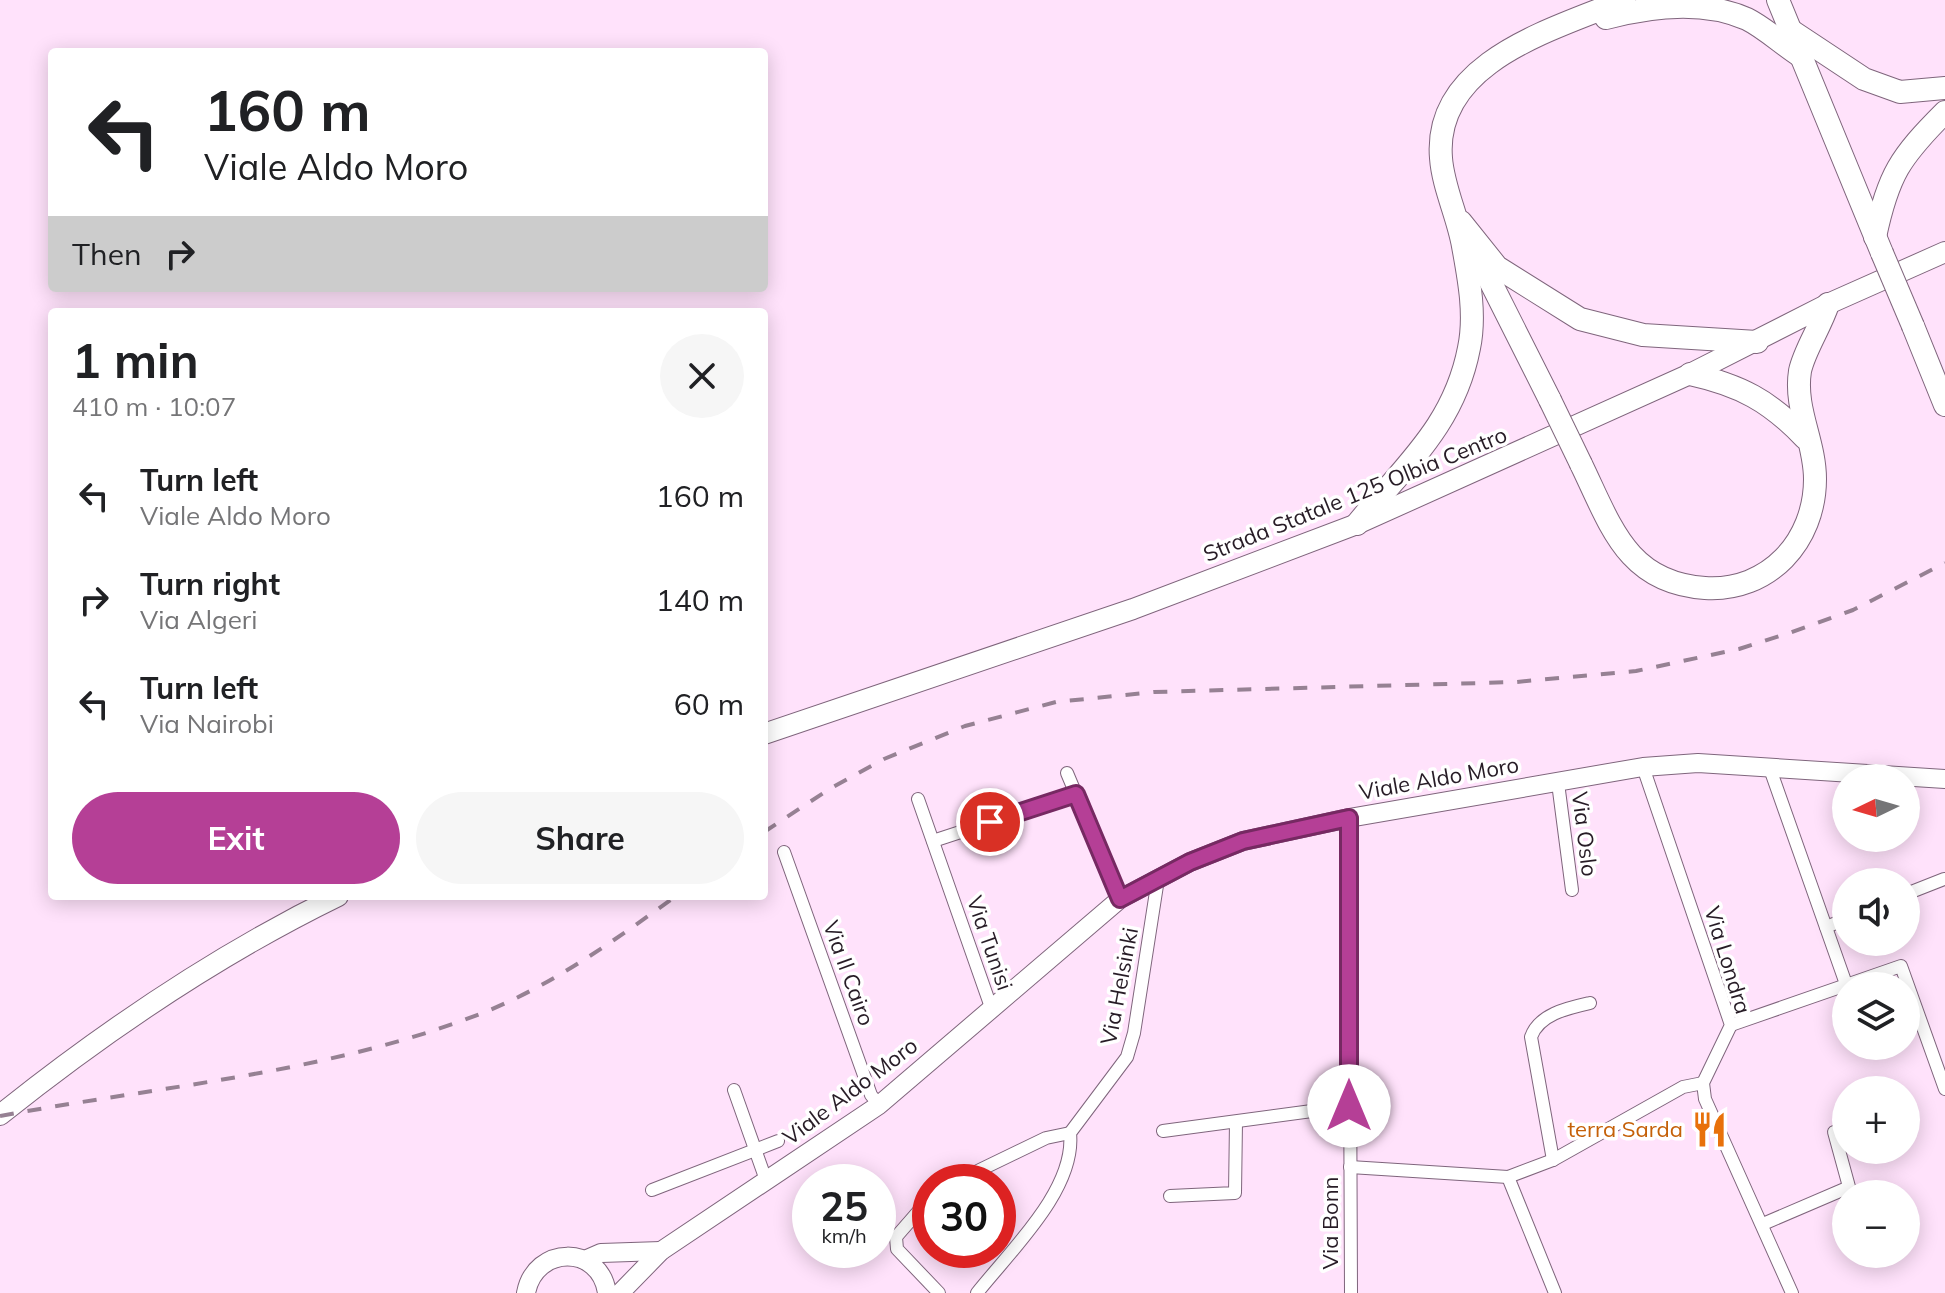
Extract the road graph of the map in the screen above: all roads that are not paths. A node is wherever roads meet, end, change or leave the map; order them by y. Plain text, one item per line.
1 (1580, 0) edge
2 (1624, 0) edge
3 (1778, 0) edge
4 (1790, 30) junction
5 (1540, 36) junction
6 (1801, 61) junction
7 (1945, 88) edge
8 (1945, 112) edge
9 (1458, 218) junction
10 (1945, 241) edge
11 (1879, 245) junction
12 (1945, 252) edge
13 (1924, 262) junction
14 (1828, 304) junction
15 (1757, 342) junction
16 (1690, 374) junction
17 (1945, 405) edge
18 (1808, 440) junction
19 (1357, 524) junction
20 (768, 733) edge
21 (1769, 766) junction
22 (1643, 767) junction
23 (1067, 773) dead end
24 (1945, 779) edge
25 (1558, 783) junction
26 (1076, 794) junction
27 (918, 799) dead end
28 (1349, 818) junction
29 (933, 841) junction
30 (784, 852) dead end
31 (1158, 879) junction
32 (1944, 879) edge
33 (1920, 888) edge
34 (1572, 890) dead end
35 (1120, 899) junction
36 (331, 900) edge
37 (1832, 925) edge
38 (1826, 927) junction
39 (1842, 972) edge
40 (1883, 972) edge
41 (1903, 972) edge
42 (1832, 989) edge
43 (1590, 1003) dead end
44 (992, 1010) junction
45 (1920, 1019) edge
46 (1731, 1025) junction
47 (1703, 1083) junction
48 (1945, 1089) edge
49 (734, 1090) dead end
50 (879, 1105) junction
51 (1349, 1106) junction
52 (0, 1115) edge
53 (1236, 1122) junction
54 (1163, 1131) dead end
55 (1070, 1133) junction
56 (778, 1141) dead end
57 (755, 1151) junction
58 (1553, 1160) junction
59 (992, 1164) edge
60 (1350, 1167) junction
61 (1508, 1177) junction
62 (767, 1183) junction
63 (652, 1190) dead end
64 (1170, 1196) dead end
65 (1832, 1198) edge
66 (912, 1219) edge
67 (1763, 1224) junction
68 (661, 1251) junction
69 (585, 1260) junction
70 (912, 1265) edge
71 (915, 1268) edge
72 (524, 1291) edge
73 (607, 1293) edge
74 (620, 1293) edge
75 (939, 1293) edge
76 (977, 1293) edge
77 (1351, 1293) edge
78 (1555, 1293) edge
79 (1792, 1293) edge

1 - 5 highway
2 - 5 highway
3 - 4 highway
4 - 6 highway
4 - 7 highway
5 - 6 highway
5 - 9 highway
6 - 11 highway
8 - 11 highway
9 - 15 highway
9 - 18 highway, bridge
9 - 19 highway
10 - 13 main road
11 - 17 highway, bridge
12 - 13 main road, Strada Statale 125 Olbia Centro
13 - 14 main road, Strada Statale 125 Olbia Centro
14 - 15 main road, Strada Statale 125 Olbia Centro
14 - 18 highway
15 - 16 main road, Strada Statale 125 Olbia Centro
16 - 18 highway
16 - 19 main road, Strada Statale 125 Olbia Centro
19 - 20 main road, Strada Statale 125 Olbia Centro
21 - 22 main road, Viale Aldo Moro
21 - 24 main road, Viale Aldo Moro
21 - 38 street
22 - 25 main road, Viale Aldo Moro
22 - 46 street, Via Londra
23 - 26 street
25 - 28 main road, Viale Aldo Moro
25 - 34 street, Via Oslo
26 - 29 street
26 - 35 street
27 - 29 street, Via Tunisi
28 - 31 main road, Viale Aldo Moro
28 - 51 street, Via Bonn
29 - 44 street, Via Tunisi
30 - 50 street, Via Il Cairo
31 - 35 main road, Viale Aldo Moro
31 - 55 street, Via Helsinki
32 - 33 street
35 - 44 main road, Viale Aldo Moro
36 - 52 main road
37 - 38 street
38 - 39 street
40 - 41 street
42 - 46 street
43 - 58 street
44 - 50 main road, Viale Aldo Moro
45 - 48 street
46 - 47 street, Via Londra
47 - 58 street
47 - 67 street
49 - 57 street, Viale Aldo Moro
50 - 62 main road, Viale Aldo Moro
51 - 53 street
51 - 60 street, Via Bonn
53 - 54 street
53 - 64 street
55 - 59 street
55 - 76 street, Via Helsinki
56 - 57 street, Viale Aldo Moro
57 - 62 street, Viale Aldo Moro
57 - 63 street, Viale Aldo Moro
58 - 61 street
60 - 61 street
60 - 77 street, Via Bonn
61 - 78 street
62 - 68 main road, Viale Aldo Moro
65 - 67 street
66 - 70 street
67 - 79 street
68 - 69 main road
68 - 74 main road, Viale Aldo Moro
69 - 72 main road
69 - 73 main road
71 - 75 street

